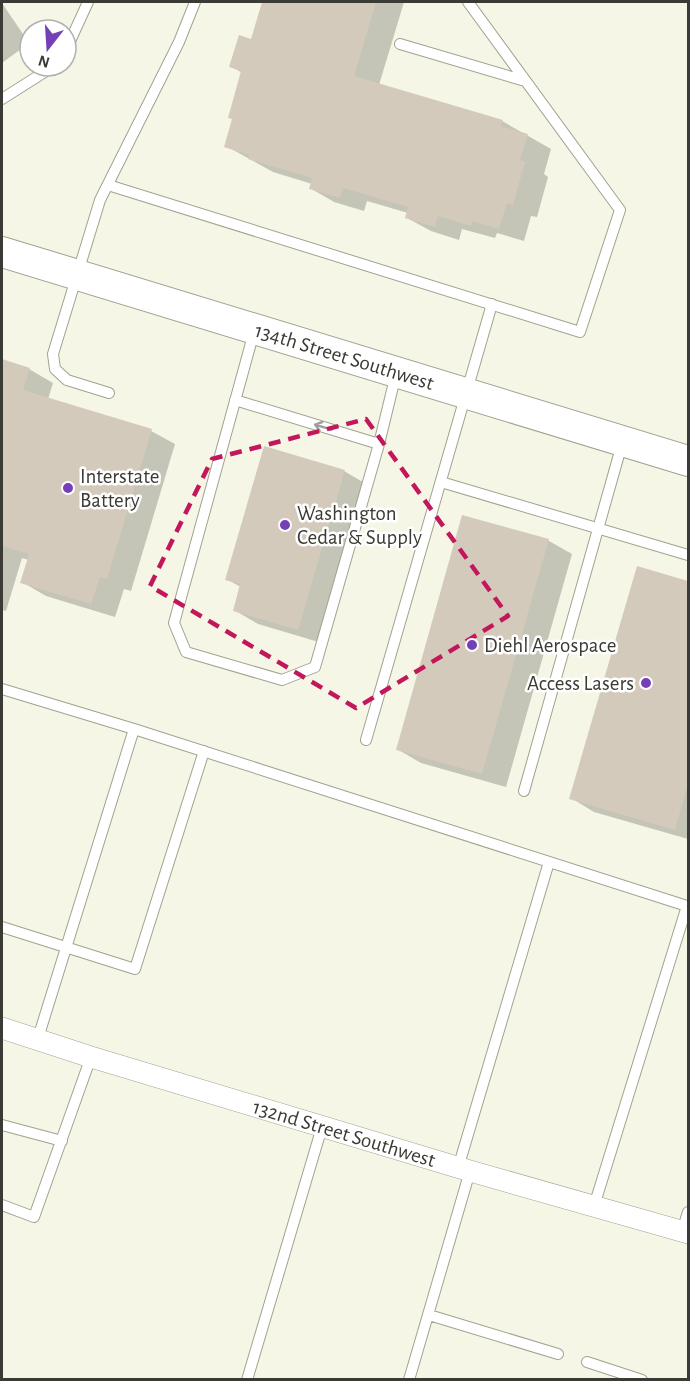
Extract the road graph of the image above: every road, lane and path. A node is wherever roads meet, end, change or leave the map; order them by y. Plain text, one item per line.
1 (88, 2) edge
2 (195, 2) edge
3 (468, 2) edge
4 (78, 24) edge
5 (400, 44) dead end
6 (35, 78) edge
7 (526, 81) junction
8 (2, 99) edge
9 (108, 185) junction
10 (2, 252) edge
11 (77, 275) junction
12 (492, 304) junction
13 (254, 329) junction
14 (397, 372) junction
15 (109, 393) dead end
16 (466, 393) junction
17 (235, 400) junction
18 (623, 441) junction
19 (379, 444) junction
20 (688, 461) edge
21 (441, 482) junction
22 (598, 528) junction
23 (688, 555) edge
24 (2, 689) edge
25 (134, 729) junction
26 (366, 740) dead end
27 (204, 751) junction
28 (524, 791) dead end
29 (549, 862) junction
30 (2, 927) edge
31 (66, 947) junction
32 (2, 1028) edge
33 (38, 1038) junction
34 (91, 1057) junction
35 (2, 1125) edge
36 (322, 1127) junction
37 (62, 1141) junction
38 (464, 1169) junction
39 (2, 1205) edge
40 (594, 1206) junction
41 (686, 1225) edge
42 (429, 1315) junction
43 (558, 1354) dead end
44 (587, 1362) dead end
45 (247, 1380) edge
46 (409, 1380) edge
47 (642, 1380) edge

1 - 4 lane
2 - 9 lane
3 - 7 lane
5 - 7 lane
6 - 8 lane
7 - 12 lane
9 - 11 lane
9 - 12 lane
10 - 11 street, 134th Street Southwest
11 - 13 street, 134th Street Southwest
11 - 15 lane
12 - 16 lane
13 - 14 street, 134th Street Southwest
13 - 17 lane
14 - 16 street, 134th Street Southwest
14 - 19 lane
16 - 18 street, 134th Street Southwest
16 - 21 lane
19 -> 17 lane
17 - 19 lane
18 - 20 street, 134th Street Southwest
18 - 22 lane
21 - 22 lane
21 - 26 lane
22 - 23 lane
22 - 28 lane
24 - 25 lane
25 - 27 lane
25 - 31 lane
27 - 29 lane
27 - 31 lane
29 - 38 lane
29 - 40 lane
30 - 31 lane
31 - 33 lane
32 - 33 street, 132nd Street Southwest
33 - 34 street, 132nd Street Southwest
34 - 36 street, 132nd Street Southwest
34 - 37 lane
35 - 37 lane
36 - 38 street, 132nd Street Southwest
36 - 45 lane
37 - 39 lane
38 - 40 street, 132nd Street Southwest
38 - 42 lane
40 - 41 street, 132nd Street Southwest
42 - 43 lane
42 - 46 lane
44 - 47 lane

